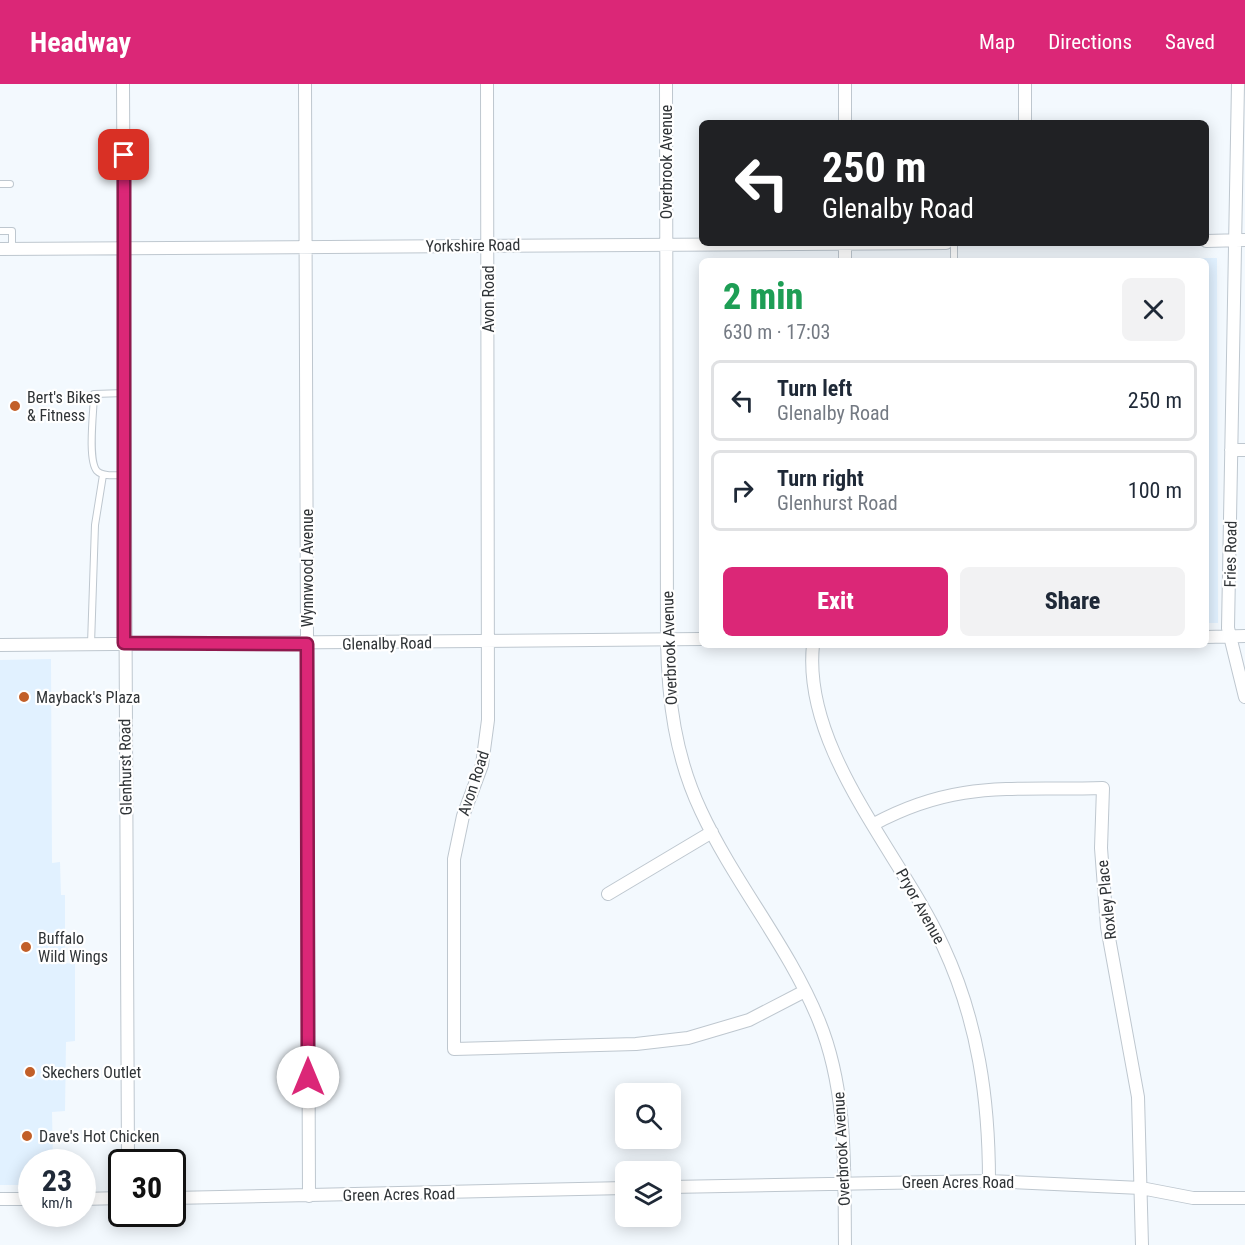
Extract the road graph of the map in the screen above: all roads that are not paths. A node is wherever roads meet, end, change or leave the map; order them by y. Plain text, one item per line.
1 (123, 84) edge
2 (305, 84) edge
3 (487, 84) edge
4 (666, 84) edge
5 (845, 84) edge
6 (1025, 84) edge
7 (1238, 84) edge
8 (845, 120) edge
9 (1025, 120) edge
10 (0, 184) edge
11 (10, 184) dead end
12 (0, 231) edge
13 (1209, 240) edge
14 (1240, 240) edge
15 (488, 244) junction
16 (666, 244) junction
17 (699, 244) edge
18 (306, 247) junction
19 (6, 249) edge
20 (124, 249) junction
21 (124, 393) junction
22 (1231, 450) junction
23 (1245, 450) edge
24 (103, 475) junction
25 (124, 475) junction
26 (1209, 636) edge
27 (1229, 636) junction
28 (1245, 636) edge
29 (667, 639) junction
30 (699, 639) edge
31 (488, 642) junction
32 (124, 643) junction
33 (91, 644) junction
34 (307, 644) junction
35 (0, 645) edge
36 (813, 648) edge
37 (1245, 697) edge
38 (874, 824) junction
39 (712, 832) junction
40 (608, 894) dead end
41 (804, 991) junction
42 (128, 1149) edge
43 (989, 1181) junction
44 (844, 1183) junction
45 (681, 1187) edge
46 (615, 1188) edge
47 (1141, 1188) junction
48 (309, 1196) junction
49 (186, 1198) edge
50 (1245, 1198) edge
51 (0, 1199) edge
52 (18, 1199) edge
53 (845, 1245) edge
54 (1142, 1245) edge

1 - 20 street, Glenhurst Road
2 - 18 street, Wynnwood Avenue
3 - 15 street, Avon Road
4 - 16 street, Overbrook Avenue
5 - 8 street
6 - 9 street
7 - 14 street, Fries Road
10 - 11 lane
12 - 19 lane
13 - 14 street
14 - 22 street, Fries Road
15 - 16 street, Yorkshire Road
15 - 18 street, Yorkshire Road
15 - 31 street, Avon Road
16 - 17 street, Yorkshire Road
16 - 29 street, Overbrook Avenue
18 - 20 street, Yorkshire Road
18 - 34 street, Wynnwood Avenue
19 - 20 street, Yorkshire Road
20 - 21 street, Glenhurst Road
21 - 24 lane
21 - 25 street, Glenhurst Road
22 - 23 street
22 - 27 street, Fries Road
24 - 25 lane
24 - 33 lane
25 - 32 street, Glenhurst Road
26 - 27 street
27 - 28 street
27 - 37 street, Fries Road
29 - 30 street, Glenalby Road
29 - 31 street, Glenalby Road
29 - 39 street, Overbrook Avenue
31 - 34 street, Glenalby Road
31 - 41 street, Avon Road
32 - 33 street, Glenalby Road
32 - 34 street, Glenalby Road
32 - 42 street, Glenhurst Road
33 - 35 street, Glenalby Road
34 - 48 street, Wynnwood Avenue
36 - 38 street, Pryor Avenue
38 - 43 street, Pryor Avenue
38 - 47 street, Roxley Place
39 - 40 street
39 - 41 street, Overbrook Avenue
41 - 44 street, Overbrook Avenue
43 - 44 street, Green Acres Road
43 - 47 street, Green Acres Road
44 - 45 street, Green Acres Road
44 - 53 street, Overbrook Avenue
46 - 48 street, Green Acres Road
47 - 50 street, Green Acres Road
47 - 54 street, Roxley Place
48 - 49 street, Green Acres Road
51 - 52 street

